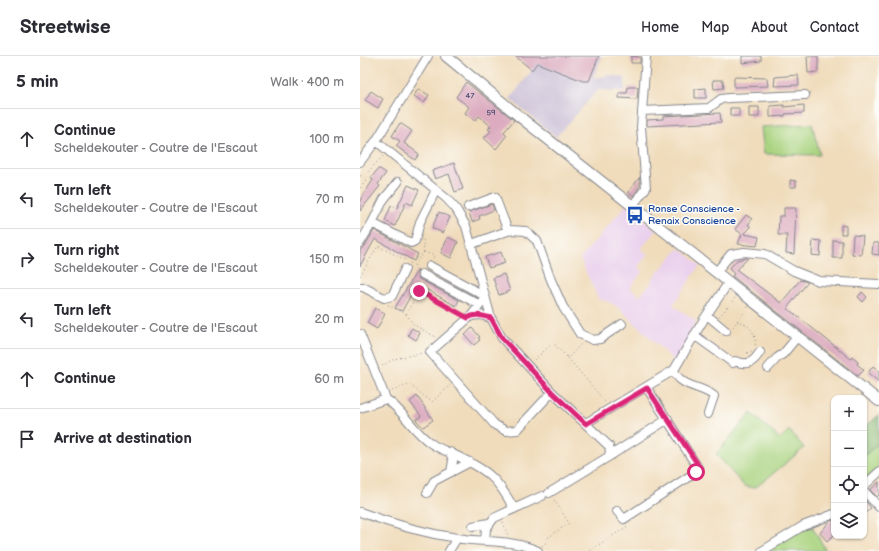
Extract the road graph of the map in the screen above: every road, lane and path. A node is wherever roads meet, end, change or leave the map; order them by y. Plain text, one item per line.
1 (428, 56) edge
2 (446, 56) edge
3 (646, 56) edge
4 (805, 95) dead end
5 (642, 111) junction
6 (376, 141) junction
7 (388, 150) junction
8 (360, 162) edge
9 (365, 175) junction
10 (360, 176) edge
11 (360, 182) edge
12 (398, 182) dead end
13 (361, 188) edge
14 (436, 190) junction
15 (633, 205) junction
16 (468, 207) dead end
17 (372, 223) junction
18 (508, 231) junction
19 (417, 233) junction
20 (360, 243) edge
21 (472, 244) junction
22 (424, 252) junction
23 (414, 265) junction
24 (430, 266) joint
25 (405, 269) joint
26 (717, 271) junction
27 (422, 274) dead end
28 (360, 276) edge
29 (729, 282) junction
30 (879, 284) edge
31 (360, 287) edge
32 (485, 296) junction
33 (384, 298) junction
34 (740, 300) dead end
35 (744, 303) dead end
36 (480, 306) junction
37 (406, 314) junction
38 (707, 315) junction
39 (469, 317) junction
40 (491, 318) junction
41 (715, 322) junction
42 (737, 322) junction
43 (622, 324) dead end
44 (726, 331) joint
45 (360, 334) edge
46 (694, 335) junction
47 (798, 336) junction
48 (586, 338) junction
49 (442, 340) junction
50 (430, 352) junction
51 (760, 352) dead end
52 (747, 353) dead end
53 (568, 358) junction
54 (528, 366) junction
55 (768, 368) dead end
56 (374, 370) junction
57 (674, 370) junction
58 (455, 381) junction
59 (647, 388) junction
60 (552, 392) junction
61 (385, 397) junction
62 (879, 401) edge
63 (360, 408) edge
64 (612, 409) junction
65 (708, 414) dead end
66 (668, 419) junction
67 (586, 424) junction
68 (450, 452) junction
69 (608, 457) junction
70 (470, 462) junction
71 (451, 472) junction
72 (879, 472) edge
73 (867, 483) edge
74 (427, 493) dead end
75 (547, 494) junction
76 (867, 494) edge
77 (879, 507) edge
78 (514, 509) junction
79 (360, 512) edge
80 (617, 512) dead end
81 (831, 515) edge
82 (499, 516) junction
83 (489, 523) junction
84 (632, 523) dead end
85 (473, 526) dead end
86 (457, 538) junction
87 (485, 542) junction
88 (507, 544) junction
89 (450, 551) edge
90 (538, 551) edge
91 (589, 551) edge
92 (762, 551) edge

1 - 6 street
2 - 15 main road
3 - 5 street
4 - 5 street
5 - 15 street
6 - 7 street
6 - 8 street
7 - 9 path
7 - 14 street
9 - 10 path
9 - 13 path
11 - 13 path
12 - 17 street
14 - 19 street
14 - 21 street
15 - 26 main road
16 - 18 street
17 - 19 street
17 - 20 street
18 - 21 street
18 - 48 street
19 - 22 path
21 - 32 street
22 - 23 path
22 - 24 path
23 - 25 path
23 - 28 path
24 - 32 street
25 - 33 street
26 - 29 main road
26 - 30 street
27 - 36 street
29 - 38 street
29 - 47 main road
31 - 33 street
32 - 36 street
32 - 40 street
33 - 37 path
34 - 41 path
35 - 42 path
36 - 39 street
37 - 39 path
37 - 49 path
38 - 41 street
38 - 46 street
39 - 40 street
39 - 49 street
40 - 54 street
41 - 44 street
42 - 44 path
42 - 52 path
43 - 48 street
45 - 56 street
46 - 51 street
46 - 57 street
47 - 55 street
47 - 62 main road
48 - 53 path
49 - 50 street
50 - 56 path
50 - 58 street
53 - 54 path
53 - 64 path
54 - 60 street
56 - 61 street
57 - 59 street
57 - 65 street
58 - 60 street
58 - 61 path
59 - 64 street
59 - 66 street
60 - 67 street
61 - 63 street
61 - 68 street
64 - 67 street
66 - 69 street
66 - 80 street
67 - 69 street
68 - 70 street
68 - 71 street
69 - 75 street
70 - 71 street
70 - 78 street
71 - 74 street
72 - 73 street
75 - 78 street
75 - 90 path
76 - 77 street
78 - 82 street
79 - 86 street
81 - 92 street
82 - 83 street
82 - 88 path
83 - 85 street
83 - 87 street
84 - 91 path
86 - 87 street
86 - 89 street
87 - 88 street
88 - 90 street

